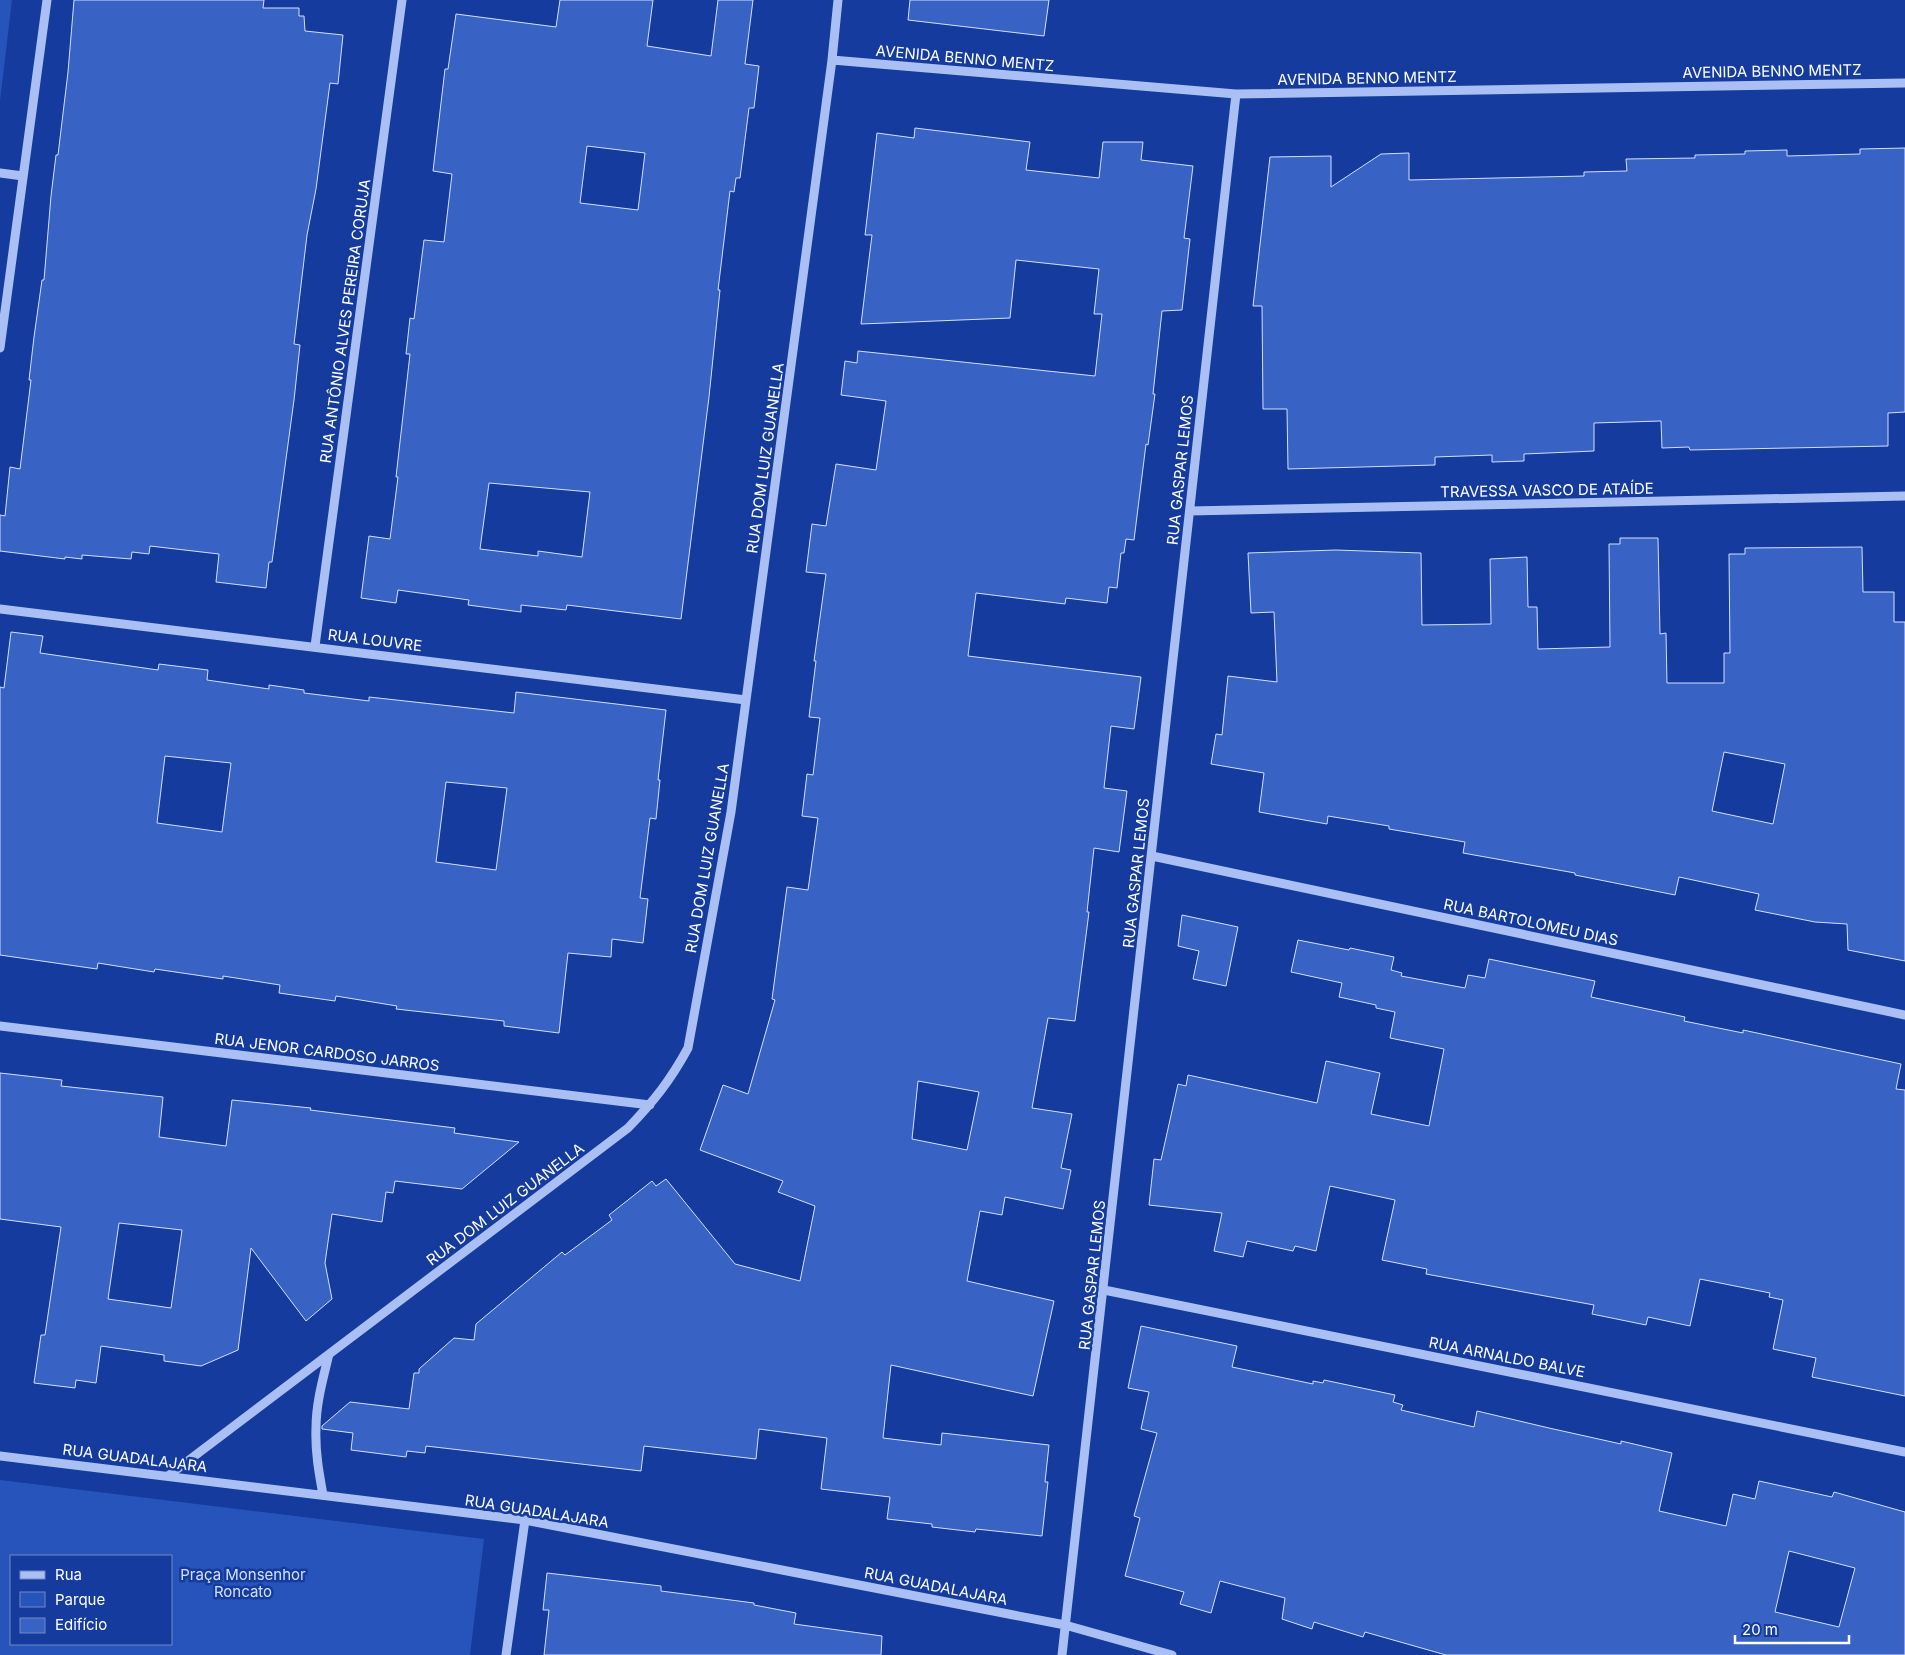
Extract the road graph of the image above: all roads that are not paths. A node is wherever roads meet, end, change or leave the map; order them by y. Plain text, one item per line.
1 (47, 0) edge
2 (402, 0) edge
3 (838, 0) edge
4 (832, 60) junction
5 (1905, 83) edge
6 (1236, 94) junction
7 (0, 173) edge
8 (23, 176) junction
9 (0, 348) edge
10 (1905, 496) edge
11 (1190, 511) junction
12 (0, 609) edge
13 (315, 646) junction
14 (746, 700) junction
15 (1152, 856) junction
16 (1905, 1015) edge
17 (0, 1026) edge
18 (650, 1106) junction
19 (1104, 1290) junction
20 (329, 1354) junction
21 (1905, 1452) edge
22 (0, 1456) edge
23 (168, 1476) junction
24 (323, 1495) junction
25 (525, 1520) junction
26 (1065, 1625) junction
27 (506, 1655) edge
28 (1062, 1655) edge
29 (1172, 1655) edge

1 - 8 street
2 - 13 street, RUA ANTÔNIO ALVES PEREIRA CORUJA
3 - 4 street, RUA DOM LUIZ GUANELLA
4 - 6 street, AVENIDA BENNO MENTZ
4 - 14 street, RUA DOM LUIZ GUANELLA
5 - 6 street, AVENIDA BENNO MENTZ
6 - 11 street, RUA GASPAR LEMOS
7 - 8 street
8 - 9 street
10 - 11 street, TRAVESSA VASCO DE ATAÍDE
11 - 15 street, RUA GASPAR LEMOS
12 - 13 street, RUA LOUVRE
13 - 14 street, RUA LOUVRE
14 - 18 street, RUA DOM LUIZ GUANELLA
15 - 16 street, RUA BARTOLOMEU DIAS
15 - 19 street, RUA GASPAR LEMOS
17 - 18 street, RUA JENOR CARDOSO JARROS
18 - 20 street, RUA DOM LUIZ GUANELLA
19 - 21 street, RUA ARNALDO BALVE
19 - 26 street, RUA GASPAR LEMOS
20 - 23 street, RUA DOM LUIZ GUANELLA
20 - 24 street
22 - 23 street, RUA GUADALAJARA
23 - 24 street, RUA GUADALAJARA
24 - 25 street, RUA GUADALAJARA
25 - 26 street, RUA GUADALAJARA
25 - 27 street
26 - 28 street, RUA GASPAR LEMOS
26 - 29 street, RUA GUADALAJARA

